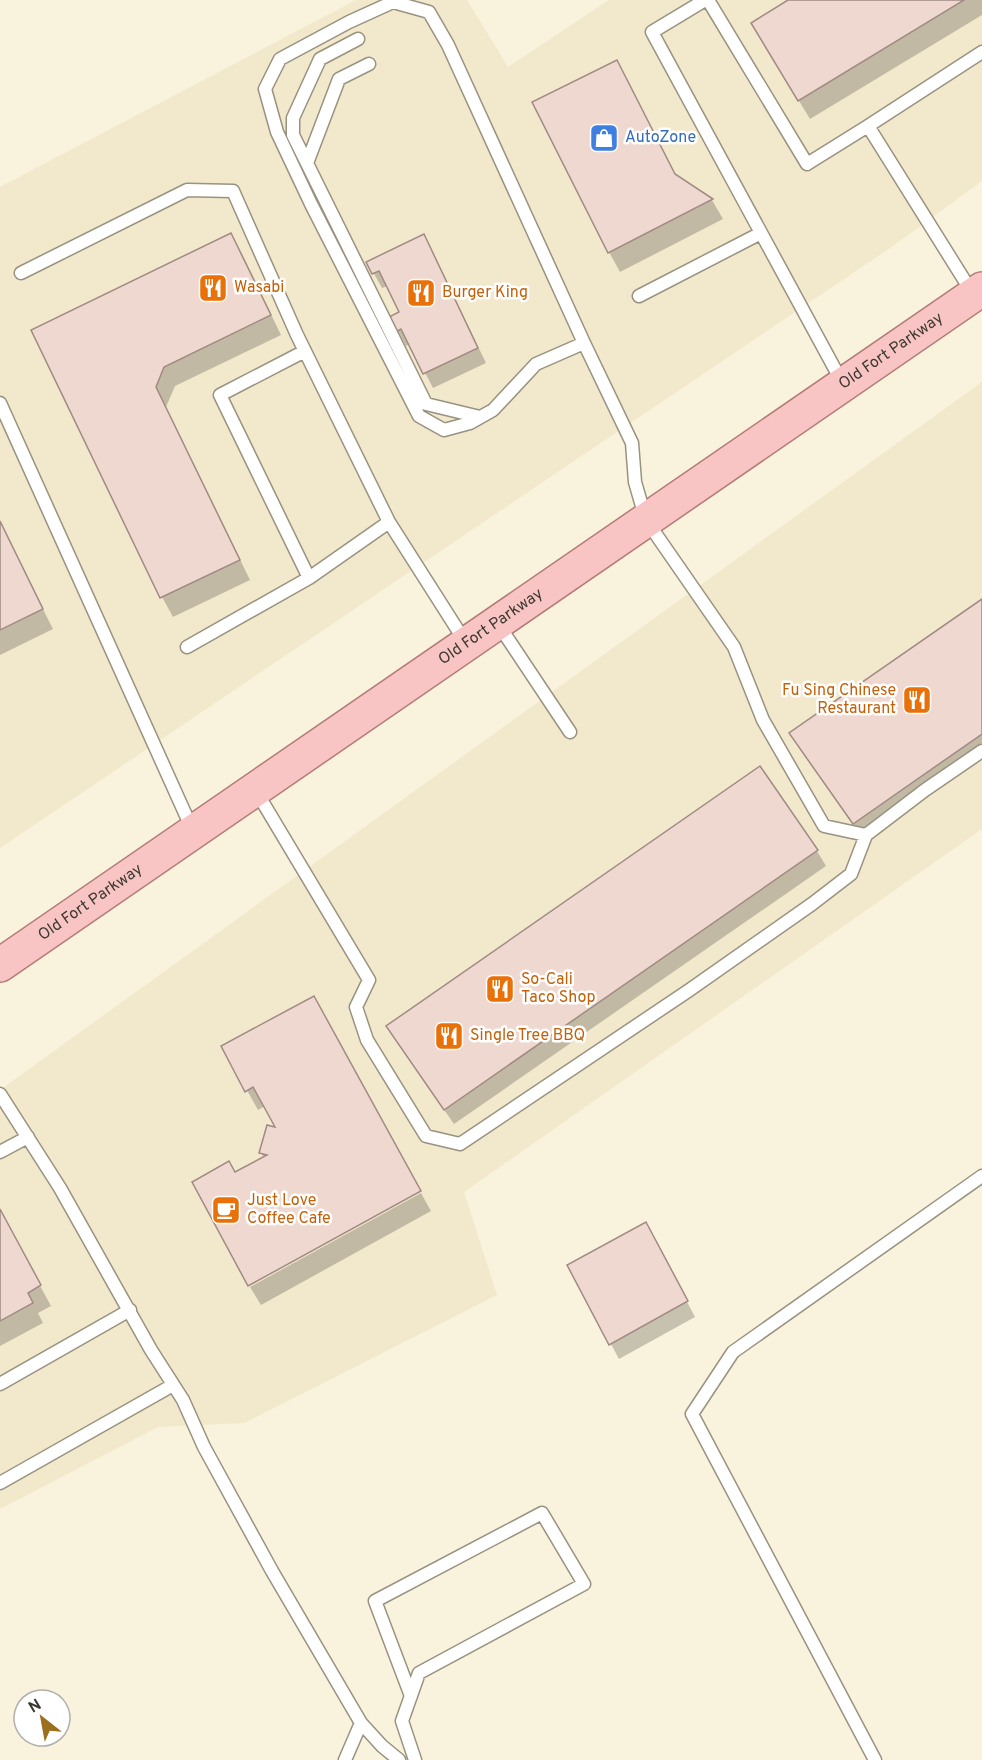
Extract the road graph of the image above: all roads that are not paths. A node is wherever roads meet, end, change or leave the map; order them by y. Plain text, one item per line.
1 (424, 0) edge
2 (706, 0) edge
3 (429, 12) junction
4 (357, 39) dead end
5 (982, 51) edge
6 (369, 64) dead end
7 (868, 126) junction
8 (307, 163) junction
9 (761, 233) junction
10 (21, 273) dead end
11 (978, 292) edge
12 (639, 296) dead end
13 (584, 343) junction
14 (305, 351) junction
15 (843, 384) junction
16 (0, 403) edge
17 (480, 417) junction
18 (646, 520) junction
19 (389, 522) junction
20 (309, 578) junction
21 (497, 623) junction
22 (467, 644) junction
23 (187, 647) dead end
24 (570, 732) dead end
25 (982, 751) edge
26 (255, 790) junction
27 (193, 832) junction
28 (866, 835) junction
29 (0, 965) edge
30 (0, 1094) edge
31 (28, 1137) junction
32 (0, 1152) edge
33 (982, 1176) edge
34 (130, 1310) junction
35 (0, 1384) edge
36 (173, 1385) junction
37 (0, 1483) edge
38 (411, 1696) junction
39 (361, 1723) junction
40 (345, 1760) edge
41 (399, 1760) edge
42 (415, 1760) edge
43 (875, 1760) edge

1 - 3 lane
2 - 7 lane
2 - 9 lane
3 - 13 lane
3 - 17 lane
4 - 8 lane
5 - 7 lane
6 - 8 lane
7 - 11 lane
8 - 17 lane
9 - 12 lane
9 - 15 lane
10 - 14 lane
11 - 15 main road, Old Fort Parkway
13 - 17 lane
13 - 18 lane
14 - 19 lane
14 - 20 lane
15 - 18 main road, Old Fort Parkway
16 - 27 lane
18 - 21 main road, Old Fort Parkway
18 - 28 lane
19 - 20 lane
19 - 22 lane
20 - 23 lane
21 - 22 main road, Old Fort Parkway
21 - 24 lane
22 - 26 main road, Old Fort Parkway
25 - 28 lane
26 - 27 main road, Old Fort Parkway
26 - 28 lane
27 - 29 main road, Old Fort Parkway
30 - 31 lane
31 - 32 lane
31 - 34 lane
33 - 43 lane
34 - 35 lane
34 - 36 lane
36 - 37 lane
36 - 39 lane
38 - 38 lane
38 - 42 lane
39 - 40 lane
39 - 41 lane

